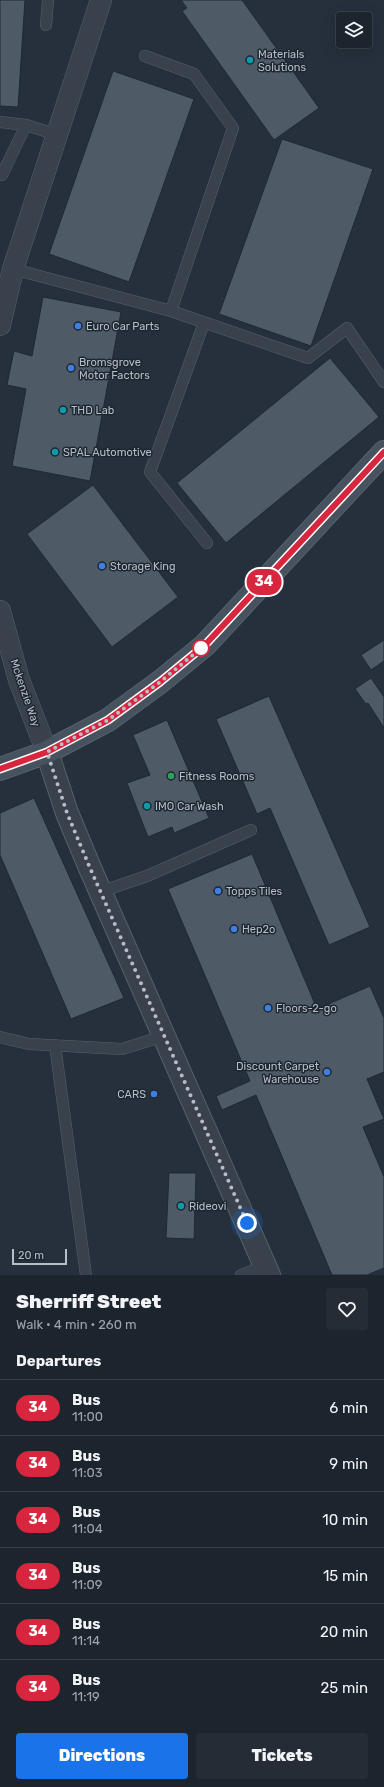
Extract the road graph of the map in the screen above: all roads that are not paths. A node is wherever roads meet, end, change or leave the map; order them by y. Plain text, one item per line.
1 (48, 0) edge
2 (102, 0) edge
3 (46, 25) dead end
4 (145, 56) dead end
5 (0, 122) edge
6 (26, 125) junction
7 (58, 135) junction
8 (0, 175) edge
9 (8, 278) edge
10 (171, 311) junction
11 (204, 323) junction
12 (0, 325) edge
13 (384, 382) edge
14 (384, 452) edge
15 (207, 543) dead end
16 (0, 611) edge
17 (47, 752) junction
18 (0, 769) edge
19 (251, 830) dead end
20 (100, 892) junction
21 (164, 1036) junction
22 (0, 1037) edge
23 (56, 1045) junction
24 (267, 1270) edge
25 (86, 1275) edge
26 (241, 1275) edge

1 - 3 lane
2 - 7 street
4 - 10 lane
5 - 6 lane
6 - 7 lane
6 - 8 lane
7 - 9 street
9 - 10 lane
9 - 12 street
10 - 11 lane
11 - 13 lane
11 - 15 lane
14 - 17 main road
16 - 17 street, Mckenzie Way
17 - 18 main road
17 - 20 street
19 - 20 lane
20 - 21 street
21 - 23 lane
21 - 24 street
22 - 23 lane
23 - 25 lane
24 - 26 lane

